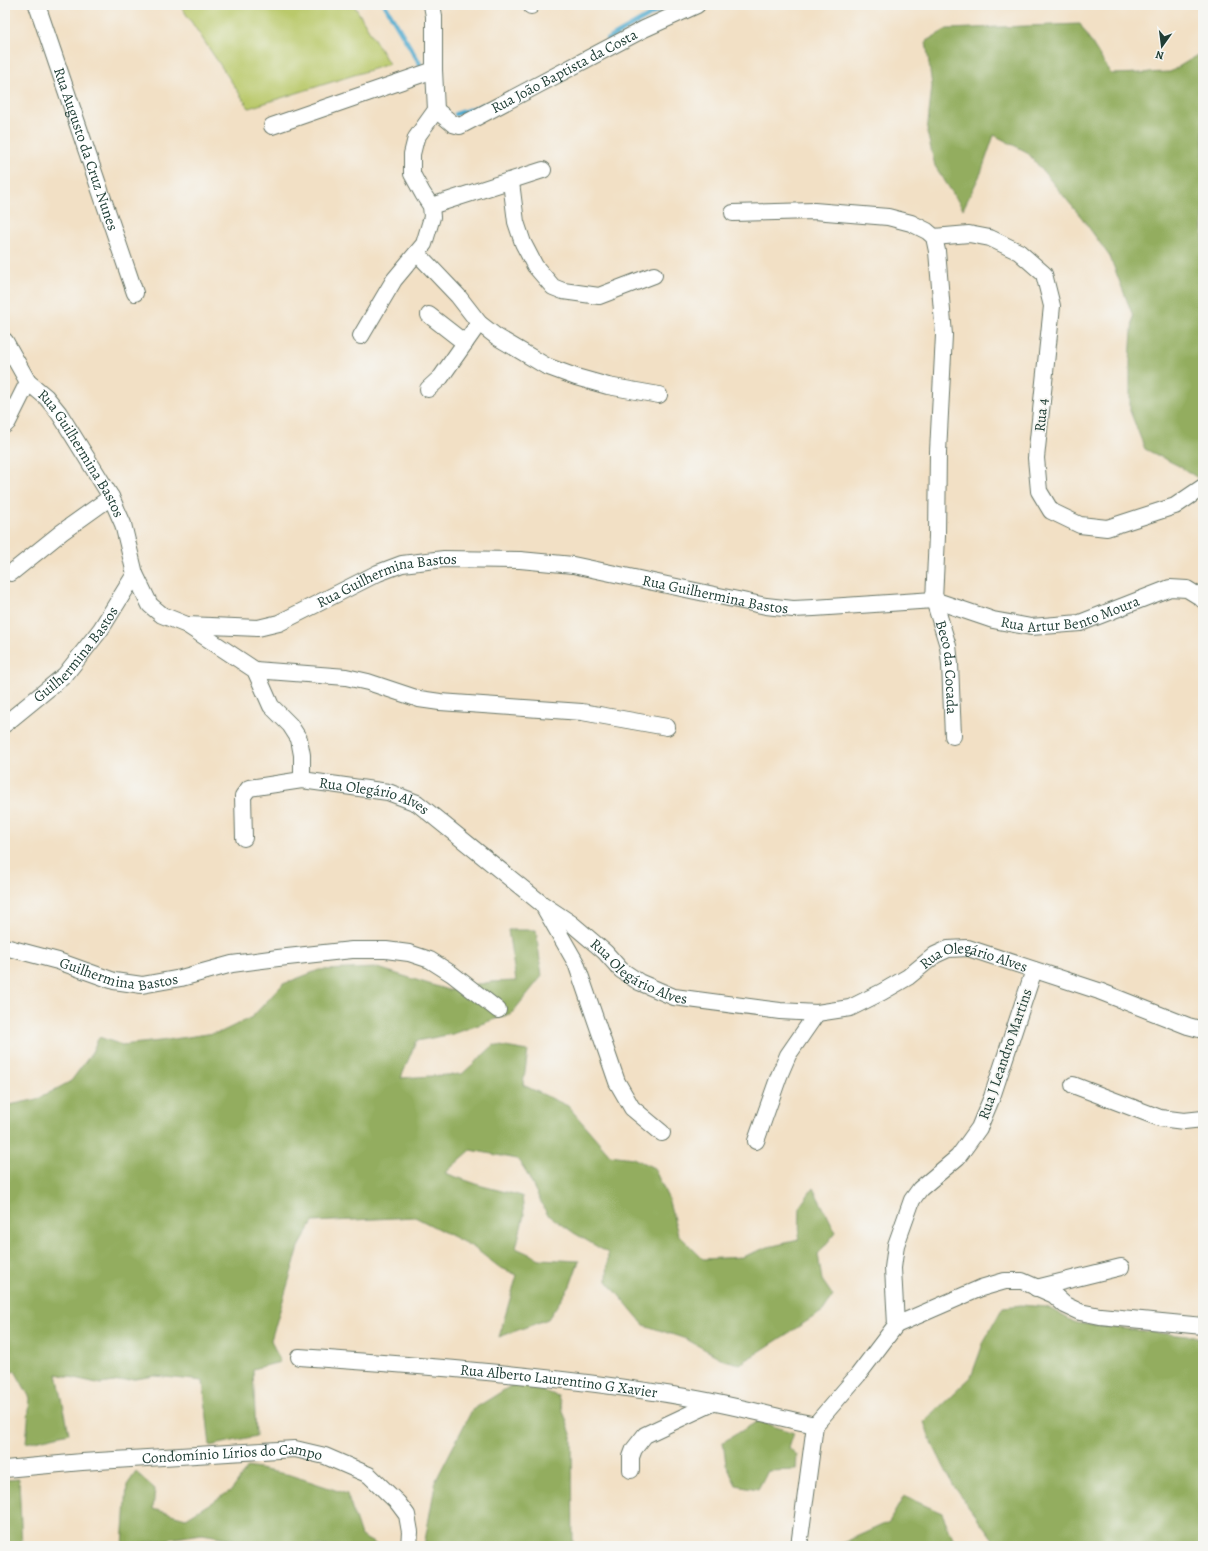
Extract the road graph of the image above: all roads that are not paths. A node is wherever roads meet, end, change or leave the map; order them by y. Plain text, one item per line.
1 (37, 5) edge
2 (432, 5) edge
3 (697, 5) edge
4 (434, 70) junction
5 (436, 110) junction
6 (272, 126) dead end
7 (543, 170) dead end
8 (511, 182) junction
9 (431, 206) junction
10 (733, 213) dead end
11 (934, 237) junction
12 (418, 253) junction
13 (654, 275) dead end
14 (135, 293) dead end
15 (429, 315) dead end
16 (478, 323) junction
17 (361, 336) dead end
18 (5, 341) edge
19 (465, 343) junction
20 (28, 382) junction
21 (428, 389) dead end
22 (659, 394) dead end
23 (5, 425) edge
24 (1203, 487) edge
25 (111, 497) junction
26 (11, 573) dead end
27 (135, 574) junction
28 (934, 600) junction
29 (1203, 600) edge
30 (186, 625) junction
31 (255, 670) junction
32 (5, 724) edge
33 (667, 727) dead end
34 (953, 736) dead end
35 (302, 780) junction
36 (244, 838) dead end
37 (542, 904) junction
38 (5, 947) edge
39 (1034, 970) junction
40 (498, 1010) dead end
41 (817, 1013) junction
42 (1203, 1030) edge
43 (1073, 1085) dead end
44 (1203, 1119) edge
45 (662, 1134) dead end
46 (756, 1142) dead end
47 (1121, 1267) dead end
48 (1036, 1288) junction
49 (896, 1325) junction
50 (1203, 1326) edge
51 (299, 1357) dead end
52 (714, 1403) junction
53 (815, 1425) junction
54 (5, 1470) edge
55 (631, 1470) dead end
56 (409, 1546) edge
57 (799, 1546) edge

1 - 14 street, Rua Augusto da Cruz Nunes
2 - 4 street
3 - 5 street, Rua João Baptista da Costa
4 - 5 street
4 - 6 street
5 - 9 street
7 - 8 street
8 - 9 street
8 - 13 street
9 - 12 street
10 - 11 street
11 - 24 street, Rua 4
11 - 28 street, Beco da Cocada
12 - 16 street
12 - 17 street
15 - 19 street
16 - 19 street
16 - 22 street
18 - 20 street, Rua Guilhermina Bastos
19 - 21 street
20 - 23 street
20 - 25 street, Rua Guilhermina Bastos
25 - 26 street
25 - 27 street, Rua Guilhermina Bastos
27 - 30 street, Rua Guilhermina Bastos
27 - 32 street, Guilhermina Bastos
28 - 29 street, Rua Artur Bento Moura
28 - 30 street, Rua Guilhermina Bastos
28 - 34 street, Beco da Cocada
30 - 31 street
31 - 33 street
31 - 35 street, Rua Olegário Alves
35 - 36 street
35 - 37 street, Rua Olegário Alves
37 - 41 street, Rua Olegário Alves
37 - 45 street
38 - 40 street, Guilhermina Bastos
39 - 41 street, Rua Olegário Alves
39 - 42 street, Rua Olegário Alves
39 - 49 street, Rua J Leandro Martins
41 - 46 street
43 - 44 street
47 - 48 street
48 - 49 street
48 - 50 street
49 - 53 street
51 - 52 street, Rua Alberto Laurentino G Xavier
52 - 53 street, Rua Alberto Laurentino G Xavier
52 - 55 street
53 - 57 street
54 - 56 street, Condomínio Lírios do Campo

